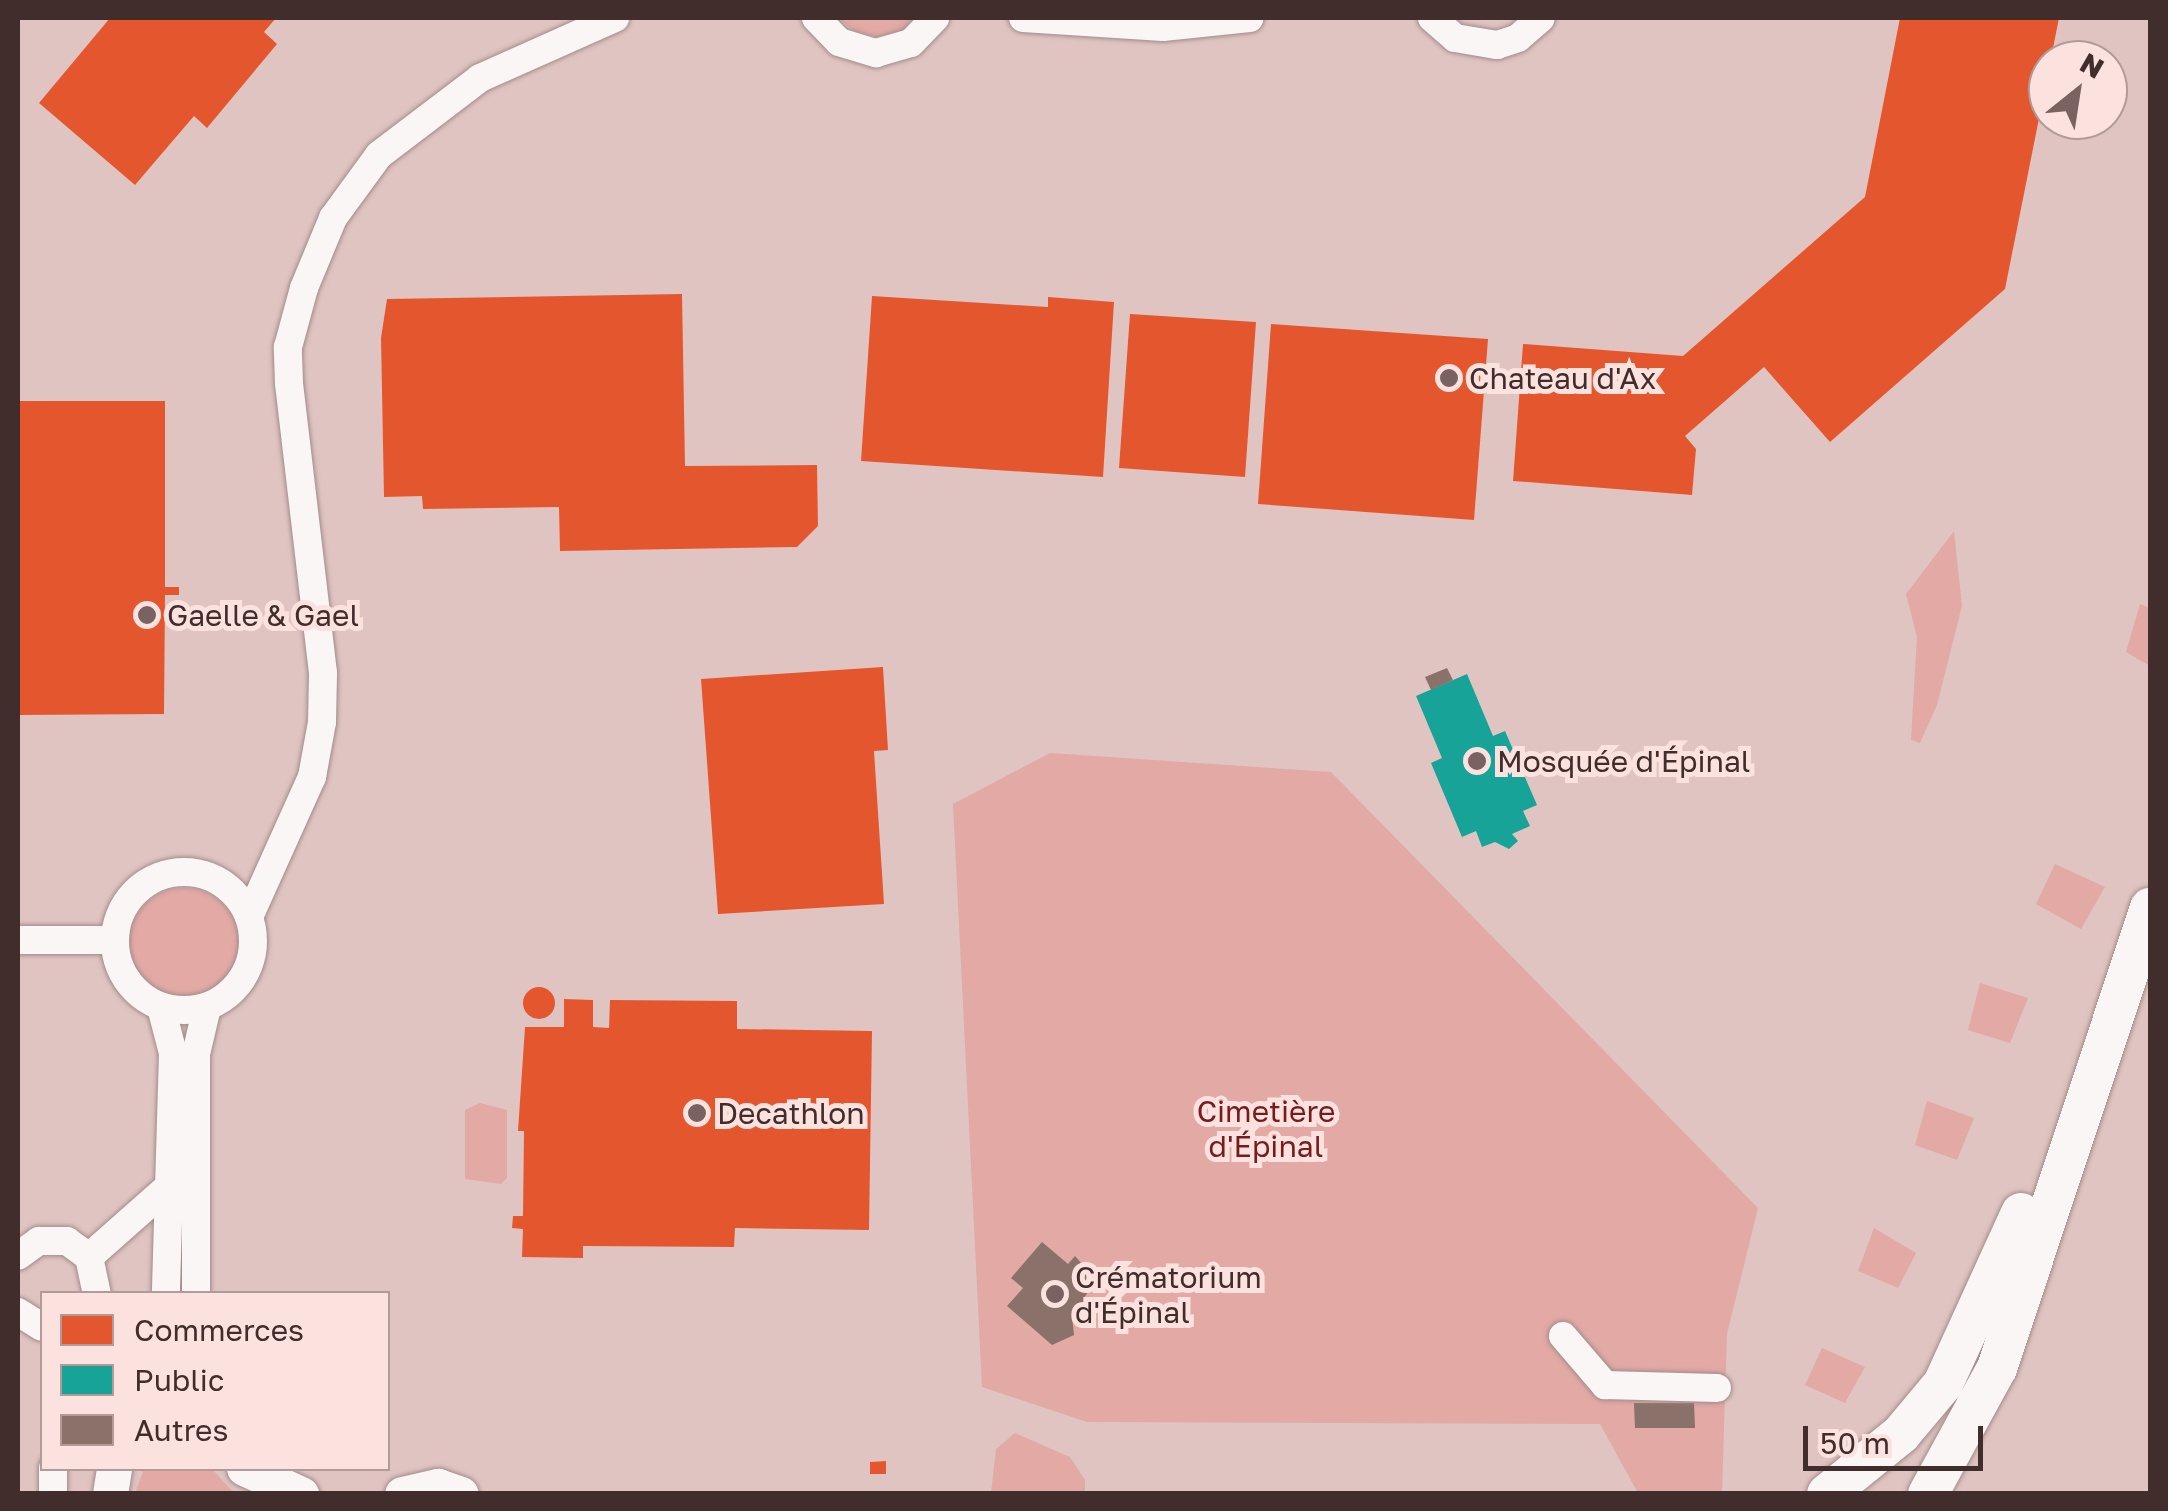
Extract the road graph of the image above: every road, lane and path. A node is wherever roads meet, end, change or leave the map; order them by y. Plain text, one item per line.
1 (615, 18) edge
2 (816, 18) edge
3 (935, 18) edge
4 (1023, 18) edge
5 (1250, 18) edge
6 (1432, 18) edge
7 (1542, 18) edge
8 (278, 853) junction
9 (218, 882) junction
10 (2150, 908) edge
11 (249, 916) junction
12 (18, 940) edge
13 (114, 940) junction
14 (161, 1007) junction
15 (207, 1007) junction
16 (2110, 1018) junction
17 (168, 1187) junction
18 (18, 1256) edge
19 (89, 1257) junction
20 (95, 1291) edge
21 (166, 1291) edge
22 (196, 1291) edge
23 (18, 1312) edge
24 (40, 1327) edge
25 (1563, 1336) dead end
26 (1717, 1388) dead end
27 (251, 1471) edge
28 (301, 1494) edge
29 (402, 1494) edge
30 (461, 1494) edge
31 (1827, 1494) edge
32 (1928, 1494) edge

1 - 8 street
2 - 3 street
4 - 5 street
6 - 7 street
8 - 9 street
8 - 11 street
9 - 11 street
9 - 13 street
10 - 16 highway
11 - 15 street
12 - 13 street
13 - 14 street
14 - 15 street
14 - 17 street
15 - 22 street
16 - 31 highway
16 - 32 highway
17 - 19 street
17 - 21 street
18 - 19 street
19 - 20 street
23 - 24 street
25 - 26 street
27 - 28 main road
29 - 30 main road

